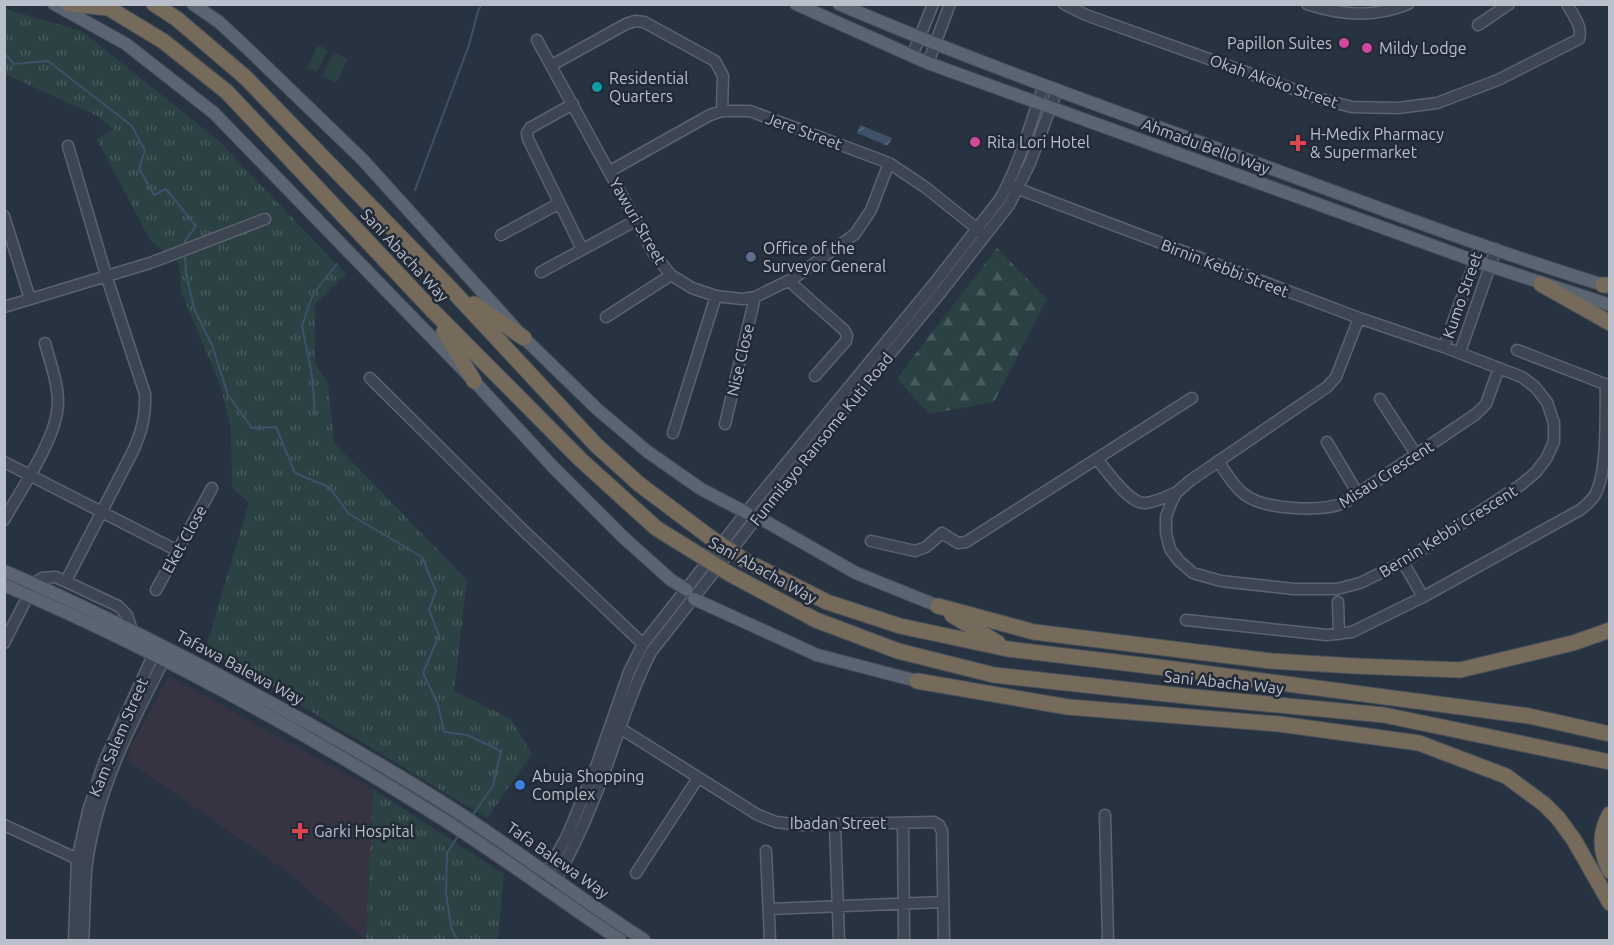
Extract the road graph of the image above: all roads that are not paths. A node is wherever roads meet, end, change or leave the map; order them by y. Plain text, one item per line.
1 (54, 4) edge
2 (68, 4) edge
3 (154, 4) edge
4 (193, 4) edge
5 (796, 4) edge
6 (839, 4) edge
7 (933, 4) edge
8 (950, 4) edge
9 (1064, 4) edge
10 (1307, 4) edge
11 (1408, 4) edge
12 (1509, 4) edge
13 (1567, 4) edge
14 (105, 6) edge
15 (1478, 25) dead end
16 (919, 39) junction
17 (537, 40) dead end
18 (934, 45) junction
19 (912, 56) junction
20 (928, 63) junction
21 (552, 66) junction
22 (1044, 85) junction
23 (1057, 90) junction
24 (1038, 103) junction
25 (573, 104) junction
26 (1051, 107) junction
27 (722, 111) junction
28 (68, 146) dead end
29 (889, 163) junction
30 (610, 171) junction
31 (1013, 187) junction
32 (558, 204) junction
33 (4, 216) edge
34 (265, 219) dead end
35 (635, 221) junction
36 (982, 233) junction
37 (501, 235) dead end
38 (1480, 244) junction
39 (582, 249) junction
40 (1496, 249) junction
41 (1475, 261) junction
42 (1490, 266) junction
43 (541, 272) dead end
44 (106, 275) junction
45 (671, 275) junction
46 (789, 281) junction
47 (1541, 284) junction
48 (1607, 286) edge
49 (450, 288) junction
50 (716, 296) junction
51 (755, 297) junction
52 (30, 299) junction
53 (1610, 305) edge
54 (4, 307) edge
55 (432, 310) junction
56 (606, 317) dead end
57 (1359, 318) junction
58 (1610, 323) edge
59 (524, 338) junction
60 (45, 343) dead end
61 (1444, 347) junction
62 (1516, 350) dead end
63 (1460, 352) junction
64 (1498, 368) junction
65 (814, 376) dead end
66 (370, 378) dead end
67 (474, 381) junction
68 (1608, 385) edge
69 (1192, 398) dead end
70 (1380, 399) dead end
71 (725, 424) dead end
72 (673, 433) dead end
73 (1327, 442) dead end
74 (1416, 454) junction
75 (1097, 459) junction
76 (1218, 461) junction
77 (4, 462) edge
78 (29, 475) junction
79 (212, 488) dead end
80 (1177, 492) junction
81 (1359, 494) junction
82 (103, 512) junction
83 (752, 515) junction
84 (4, 520) edge
85 (871, 541) dead end
86 (178, 551) junction
87 (1403, 562) junction
88 (4, 571) edge
89 (66, 581) junction
90 (34, 584) junction
91 (4, 585) edge
92 (156, 590) dead end
93 (690, 595) junction
94 (29, 596) junction
95 (1423, 597) junction
96 (1338, 602) dead end
97 (938, 606) junction
98 (1186, 620) dead end
99 (132, 630) junction
100 (1610, 630) edge
101 (1339, 634) junction
102 (4, 644) edge
103 (643, 644) junction
104 (1008, 649) junction
105 (162, 652) junction
106 (1271, 661) junction
107 (1166, 668) junction
108 (994, 675) junction
109 (917, 681) junction
110 (1194, 698) junction
111 (1279, 724) junction
112 (616, 726) junction
113 (1610, 735) edge
114 (1610, 762) edge
115 (698, 778) junction
116 (452, 808) joint
117 (1610, 814) edge
118 (1105, 815) dead end
119 (445, 820) joint
120 (903, 823) junction
121 (835, 824) junction
122 (4, 825) edge
123 (766, 851) dead end
124 (82, 862) junction
125 (1610, 871) edge
126 (636, 873) dead end
127 (551, 876) junction
128 (544, 889) junction
129 (943, 903) junction
130 (1610, 903) edge
131 (903, 904) junction
132 (837, 906) junction
133 (769, 909) junction
134 (74, 940) edge
135 (83, 940) edge
136 (620, 940) edge
137 (644, 940) edge
138 (770, 940) edge
139 (839, 940) edge
140 (904, 940) edge
141 (944, 940) edge
142 (1108, 940) edge

1 - 67 main road
2 - 14 highway
3 - 49 highway, Sani Abacha Way
4 - 59 main road, Sani Abacha Way
5 - 19 main road, Ahmadu Bello Way
6 - 16 main road, Ahmadu Bello Way
7 - 16 street
8 - 18 street
9 - 13 street, Okah Akoko Street
10 - 11 street
12 - 15 street
14 - 55 highway, Sani Abacha Way
16 - 18 main road, Ahmadu Bello Way
16 - 19 street
17 - 21 street, Yawuri Street
18 - 20 street
18 - 22 main road, Ahmadu Bello Way
19 - 20 main road, Ahmadu Bello Way
20 - 24 main road, Ahmadu Bello Way
21 - 25 street, Yawuri Street
21 - 27 street
22 - 23 main road, Ahmadu Bello Way
22 - 24 street, Funmilayo Ransome Kuti Road
23 - 26 street, Funmilayo Ransome Kuti Road
23 - 38 main road, Ahmadu Bello Way
24 - 26 main road, Ahmadu Bello Way
24 - 31 street, Funmilayo Ransome Kuti Road
25 - 30 street, Yawuri Street
25 - 32 street
26 - 31 street, Funmilayo Ransome Kuti Road
26 - 41 main road, Ahmadu Bello Way
27 - 29 street, Jere Street
27 - 30 street, Jere Street
28 - 44 street
29 - 36 street, Jere Street
29 - 46 street, Yawuri Street
30 - 35 street, Yawuri Street
31 - 36 street, Funmilayo Ransome Kuti Road
31 - 57 street, Birnin Kebbi Street
32 - 37 street
32 - 39 street
33 - 52 street
34 - 44 street
35 - 39 street
35 - 45 street, Yawuri Street
36 - 83 street, Funmilayo Ransome Kuti Road
38 - 40 main road, Ahmadu Bello Way
38 - 41 street, Kumo Street
39 - 43 street
40 - 42 street
40 - 48 main road, Ahmadu Bello Way
41 - 42 main road, Ahmadu Bello Way
41 - 61 street, Kumo Street
42 - 47 main road, Ahmadu Bello Way
42 - 63 street
44 - 52 street
44 - 82 street
45 - 50 street, Yawuri Street
45 - 56 street
46 - 51 street, Yawuri Street
46 - 65 street
47 - 53 main road, Ahmadu Bello Way
47 - 58 highway
49 - 59 highway
49 - 104 highway, Sani Abacha Way, bridge
50 - 51 street, Yawuri Street
50 - 72 street
51 - 71 street, Nise Close
52 - 54 street
55 - 67 highway
55 - 108 highway, Sani Abacha Way, bridge
57 - 61 street, Birnin Kebbi Street
57 - 76 street, Bernin Kebbi Crescent
59 - 83 main road, Sani Abacha Way
60 - 78 street
61 - 63 street, Bernin Kebbi Crescent
62 - 68 street
63 - 64 street, Bernin Kebbi Crescent
64 - 74 street, Misau Crescent
64 - 87 street, Bernin Kebbi Crescent
66 - 103 street
67 - 93 main road
68 - 95 street
69 - 75 street
70 - 74 street
73 - 81 street
74 - 81 street, Misau Crescent
75 - 80 street
75 - 85 street
76 - 80 street, Bernin Kebbi Crescent
76 - 81 street, Misau Crescent
77 - 78 street
78 - 82 street
78 - 84 street
79 - 86 street, Eket Close
80 - 87 street, Bernin Kebbi Crescent
82 - 86 street
82 - 89 street
83 - 93 street, Funmilayo Ransome Kuti Road
83 - 97 main road, Sani Abacha Way
86 - 92 street, Eket Close
87 - 95 street
88 - 90 main road, Tafawa Balewa Way
89 - 90 street
89 - 99 street
90 - 94 street
90 - 99 main road, Tafawa Balewa Way
91 - 94 main road, Tafawa Balewa Way
93 - 103 street, Funmilayo Ransome Kuti Road
93 - 109 main road
93 - 112 street, Funmilayo Ransome Kuti Road
94 - 102 street
94 - 105 main road, Tafawa Balewa Way
95 - 101 street
96 - 101 street
97 - 104 highway
97 - 106 highway
98 - 101 street
99 - 105 main road, Tafawa Balewa Way
100 - 106 highway
103 - 112 street, Funmilayo Ransome Kuti Road
104 - 107 highway, Sani Abacha Way
105 - 116 main road, Tafawa Balewa Way
105 - 119 main road, Tafawa Balewa Way
105 - 124 street, Kam Salem Street
106 - 107 highway
107 - 113 highway, Sani Abacha Way
108 - 109 highway
108 - 110 highway, Sani Abacha Way
109 - 111 highway
110 - 111 highway
110 - 114 highway, Sani Abacha Way
111 - 130 highway
112 - 115 street, Ibadan Street
112 - 127 street, Funmilayo Ransome Kuti Road
115 - 121 street, Ibadan Street
115 - 126 street
116 - 127 main road, Tafa Balewa Way
117 - 125 highway
118 - 142 street
119 - 128 main road, Tafa Balewa Way
120 - 121 street, Ibadan Street
120 - 129 street, Ibadan Street
120 - 131 street
121 - 132 street
122 - 124 street
123 - 133 street
124 - 134 street, Kam Salem Street
124 - 135 street, Kam Salem Street
127 - 128 street, Funmilayo Ransome Kuti Road
127 - 137 main road, Tafa Balewa Way
128 - 136 main road, Tafa Balewa Way
129 - 131 street
129 - 141 street, Ibadan Street
131 - 132 street
131 - 140 street
132 - 133 street
132 - 139 street
133 - 138 street

